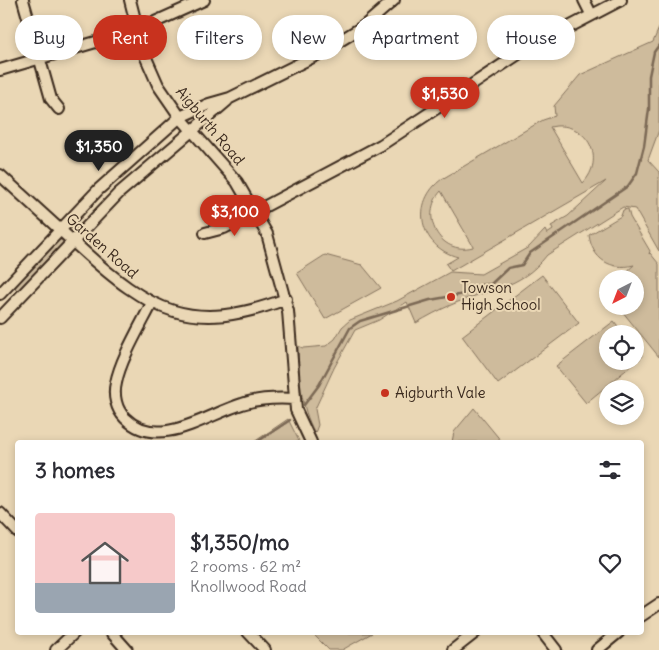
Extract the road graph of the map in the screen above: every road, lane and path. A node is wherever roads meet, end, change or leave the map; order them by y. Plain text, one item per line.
1 (24, 0) edge
2 (130, 0) edge
3 (204, 0) edge
4 (394, 0) edge
5 (584, 0) edge
6 (621, 0) edge
7 (591, 14) junction
8 (28, 15) edge
9 (134, 15) edge
10 (167, 17) edge
11 (35, 60) edge
12 (38, 60) edge
13 (148, 60) edge
14 (0, 70) edge
15 (230, 98) junction
16 (59, 109) dead end
17 (180, 117) junction
18 (191, 130) junction
19 (0, 175) edge
20 (255, 211) junction
21 (60, 230) junction
22 (205, 233) dead end
23 (73, 241) junction
24 (0, 294) edge
25 (286, 300) junction
26 (152, 303) junction
27 (0, 318) edge
28 (295, 399) junction
29 (310, 440) edge
30 (0, 513) edge
31 (15, 529) edge
32 (659, 604) edge
33 (644, 614) edge
34 (72, 635) edge
35 (114, 635) edge
36 (251, 635) edge
37 (472, 635) edge
38 (544, 635) edge
39 (616, 635) edge
40 (56, 650) edge
41 (127, 650) edge
42 (265, 650) edge
43 (453, 650) edge
44 (556, 650) edge
45 (596, 650) edge

1 - 8 street
2 - 9 street, Aigburth Road
3 - 10 street
4 - 15 street
5 - 7 street
6 - 7 street
7 - 20 street
11 - 14 street
12 - 16 street
13 - 17 street, Aigburth Road
15 - 17 street
15 - 18 street
17 - 18 street, Aigburth Road
17 - 21 street
18 - 20 street, Aigburth Road
18 - 23 street
19 - 21 street, Garden Road
20 - 22 street
20 - 25 street, Aigburth Road
21 - 23 street, Garden Road
21 - 24 street
23 - 26 street, Garden Road
23 - 27 street
25 - 26 street, Garden Road
25 - 28 street, Aigburth Road
26 - 28 street
28 - 29 street, Aigburth Road
30 - 31 street
32 - 33 street
34 - 40 street
35 - 41 street
36 - 42 street
37 - 43 street
38 - 44 street
39 - 45 street

